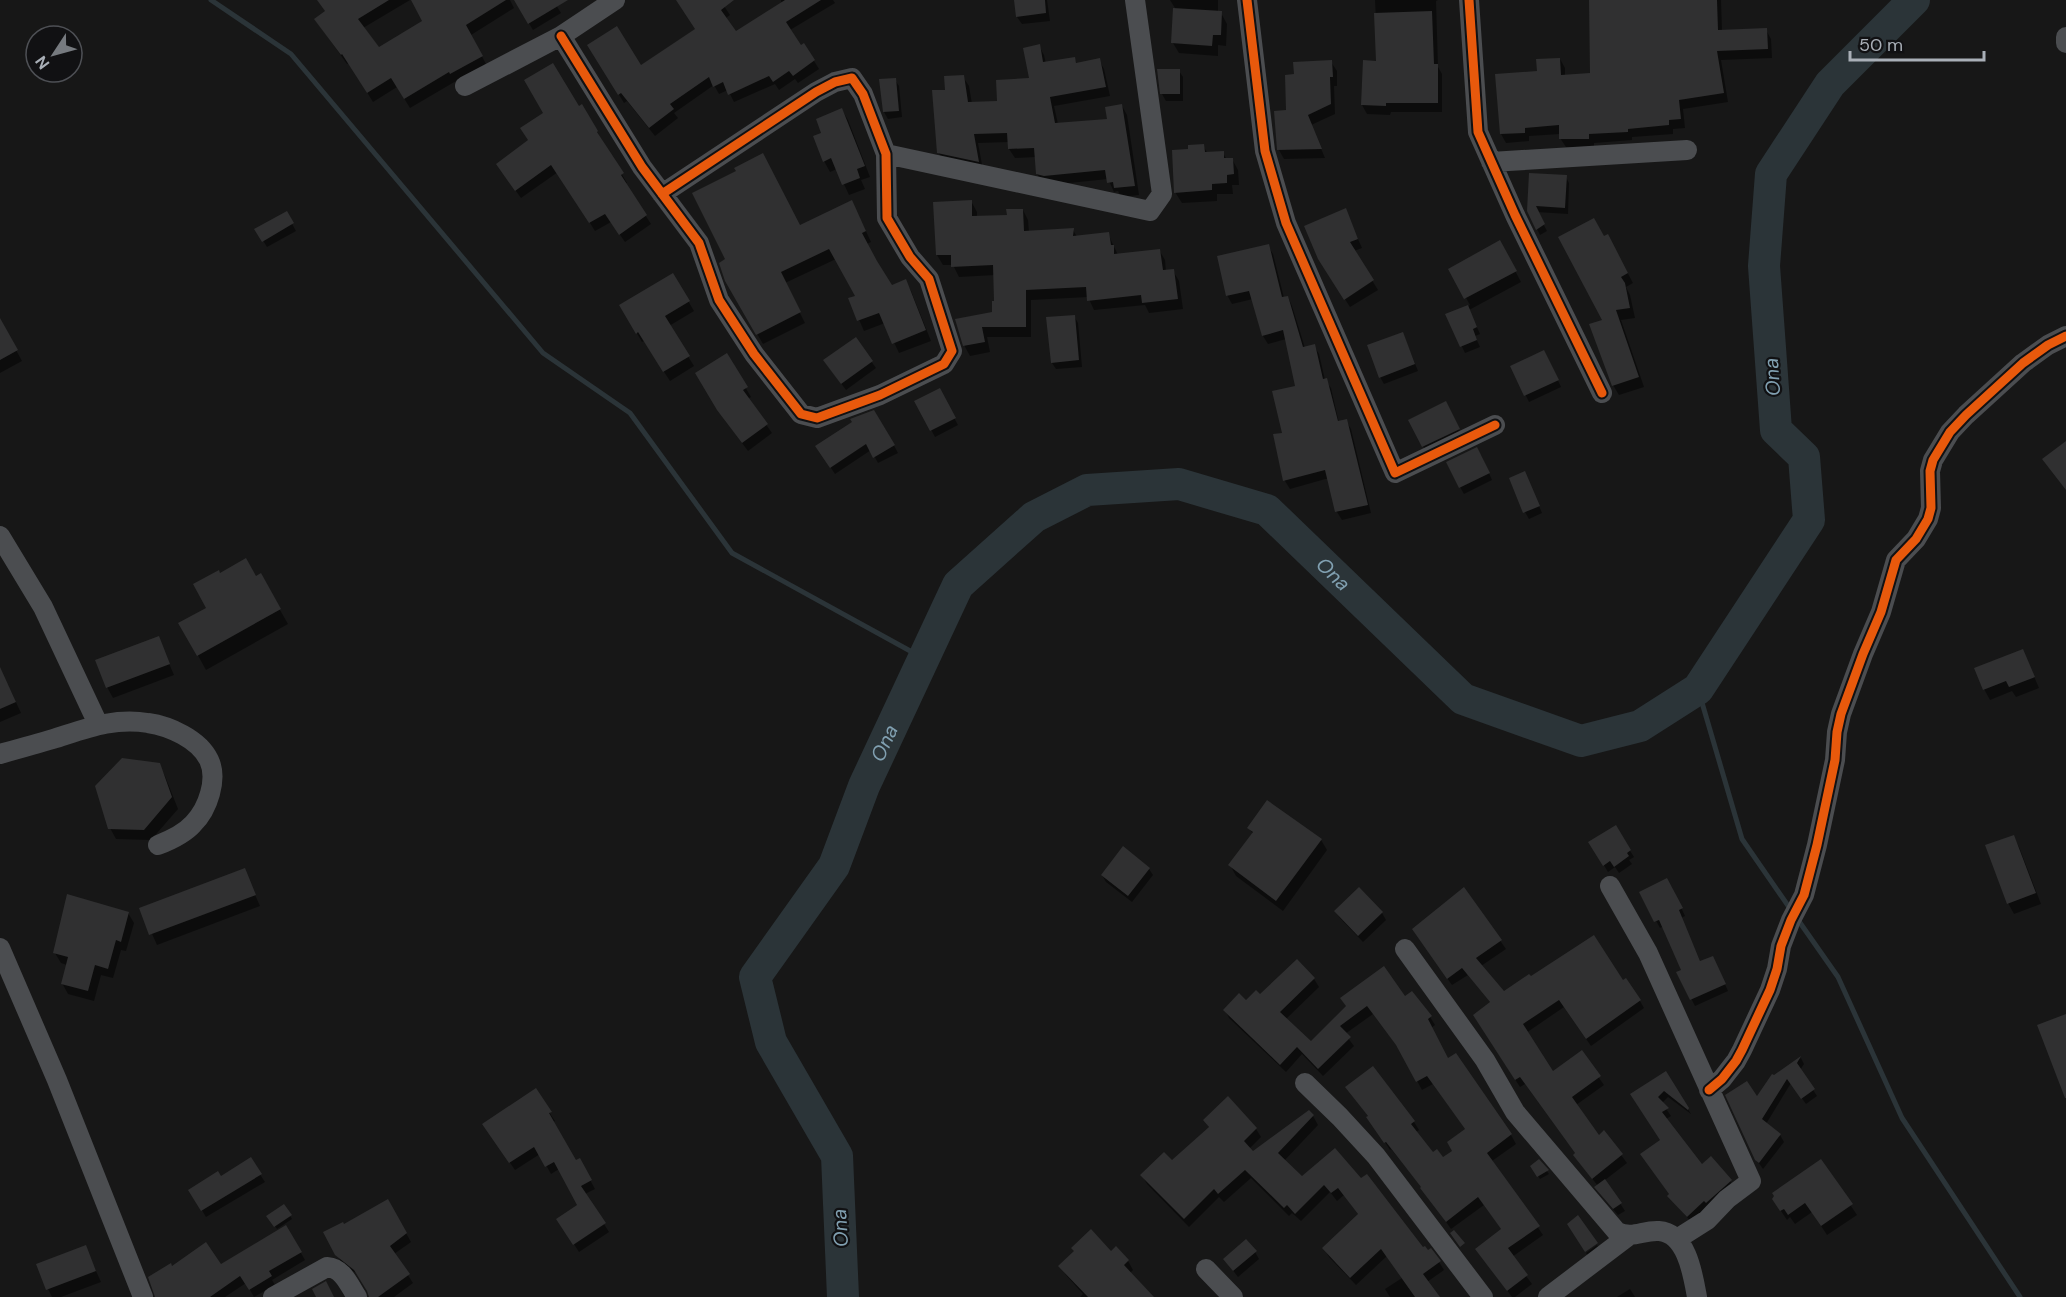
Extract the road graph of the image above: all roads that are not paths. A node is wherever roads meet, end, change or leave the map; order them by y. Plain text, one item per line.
1 (615, 0) edge
2 (1135, 0) edge
3 (1247, 0) edge
4 (1469, 0) edge
5 (561, 36) junction
6 (2066, 37) edge
7 (2066, 43) edge
8 (465, 86) dead end
9 (1687, 150) dead end
10 (886, 153) junction
11 (1491, 162) junction
12 (662, 194) junction
13 (2066, 336) edge
14 (1602, 393) dead end
15 (1496, 425) dead end
16 (0, 536) edge
17 (98, 724) junction
18 (0, 754) edge
19 (158, 845) dead end
20 (1610, 886) dead end
21 (0, 948) edge
22 (1405, 949) dead end
23 (1305, 1083) dead end
24 (1708, 1090) junction
25 (1627, 1237) junction
26 (1677, 1239) junction
27 (1206, 1269) dead end
28 (143, 1297) edge
29 (273, 1297) edge
30 (357, 1297) edge
31 (1233, 1297) edge
32 (1483, 1297) edge
33 (1548, 1297) edge
34 (1697, 1297) edge

1 - 5 street
2 - 10 street
3 - 15 street
4 - 11 street
5 - 8 street
5 - 12 street
6 - 7 street
9 - 11 street
10 - 12 street
10 - 12 street
11 - 14 street
13 - 24 street
16 - 17 street
17 - 18 street
17 - 19 street
20 - 24 street
21 - 28 street
22 - 25 street
23 - 32 street
24 - 26 street
25 - 26 street
25 - 33 street
26 - 34 street
27 - 31 street
29 - 30 street

